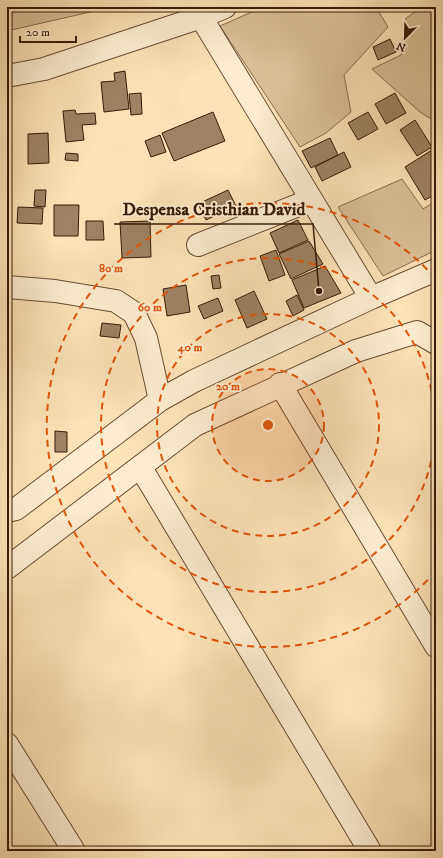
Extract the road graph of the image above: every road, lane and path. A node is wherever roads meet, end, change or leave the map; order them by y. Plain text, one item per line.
1 (225, 7) edge
2 (201, 17) junction
3 (7, 76) edge
4 (311, 200) junction
5 (198, 245) dead end
6 (436, 270) edge
7 (7, 287) edge
8 (370, 298) junction
9 (436, 343) edge
10 (280, 384) junction
11 (160, 400) junction
12 (140, 468) junction
13 (7, 511) edge
14 (7, 568) edge
15 (436, 646) edge
16 (7, 744) edge
17 (74, 851) edge
18 (370, 851) edge

1 - 2 street
2 - 3 street
2 - 4 street
4 - 5 street
4 - 8 street
6 - 8 street
7 - 11 street
8 - 11 street
9 - 10 street
10 - 12 street
10 - 15 street
11 - 13 street
12 - 14 street
12 - 18 street
16 - 17 street

